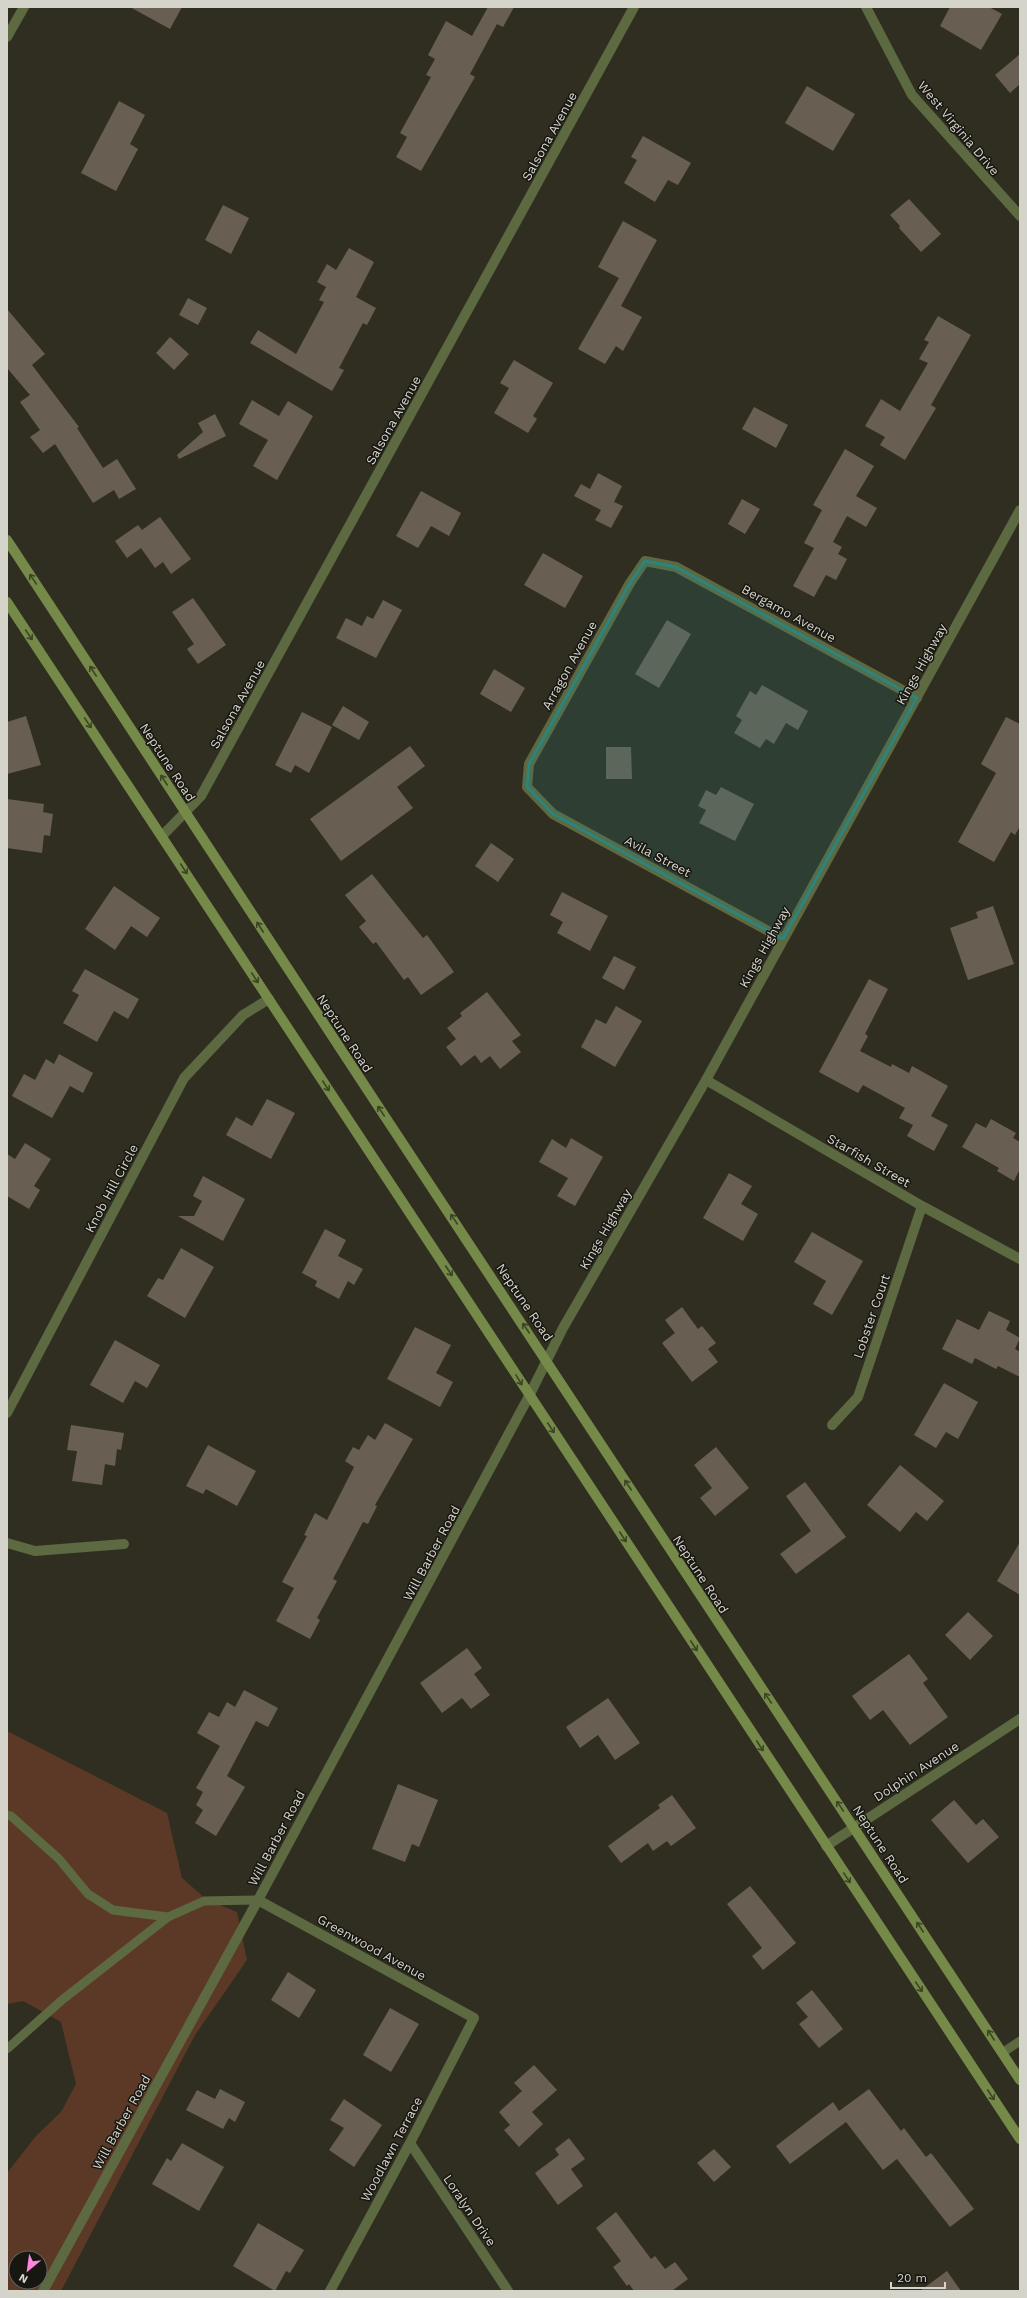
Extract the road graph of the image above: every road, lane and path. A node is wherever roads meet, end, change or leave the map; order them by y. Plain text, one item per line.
1 (24, 7) edge
2 (634, 7) edge
3 (866, 7) edge
4 (7, 37) edge
5 (1020, 216) edge
6 (1020, 510) edge
7 (7, 540) edge
8 (646, 560) joint
9 (7, 602) edge
10 (917, 698) junction
11 (527, 786) joint
12 (185, 812) junction
13 (162, 836) junction
14 (784, 939) junction
15 (269, 999) junction
16 (706, 1080) junction
17 (922, 1206) junction
18 (1020, 1259) edge
19 (548, 1360) junction
20 (529, 1396) junction
21 (7, 1413) edge
22 (832, 1425) dead end
23 (7, 1543) edge
24 (124, 1544) dead end
25 (1020, 1719) edge
26 (7, 1815) edge
27 (854, 1827) junction
28 (826, 1846) junction
29 (258, 1900) junction
30 (168, 1917) junction
31 (474, 2018) joint
32 (1020, 2041) edge
33 (7, 2049) edge
34 (1002, 2053) junction
35 (1020, 2080) edge
36 (1020, 2139) edge
37 (410, 2143) junction
38 (43, 2291) edge
39 (330, 2291) edge
40 (508, 2291) edge

1 - 4 street
2 - 12 street, Salsona Avenue
3 - 5 street, West Virginia Drive
6 - 10 street, Kings Highway
12 -> 7 main road, Neptune Road
8 - 10 street, Bergamo Avenue
8 - 11 street, Arragon Avenue
9 -> 13 main road
10 - 14 street, Kings Highway
11 - 14 street, Avila Street
12 - 13 street, Salsona Avenue
19 -> 12 main road, Neptune Road
13 -> 15 main road
14 - 16 street, Kings Highway
15 -> 20 main road
15 - 21 street, Knob Hill Circle
16 - 17 street, Starfish Street
16 - 19 street, Kings Highway
17 - 18 street, Starfish Street
17 - 22 street, Lobster Court
19 - 20 street, Kings Highway
27 -> 19 main road, Neptune Road
20 -> 28 main road
20 - 29 street, Will Barber Road
23 - 24 street
25 - 27 street, Dolphin Avenue
26 - 30 lane
27 - 28 street, Dolphin Avenue
34 -> 27 main road, Neptune Road
28 -> 36 main road
29 - 30 lane
29 - 31 street, Greenwood Avenue
29 - 38 street, Will Barber Road
30 - 33 lane
31 - 37 street, Woodlawn Terrace
32 - 34 lane
34 - 35 main road, Neptune Road
37 - 39 street, Woodlawn Terrace
37 - 40 street, Loralyn Drive

